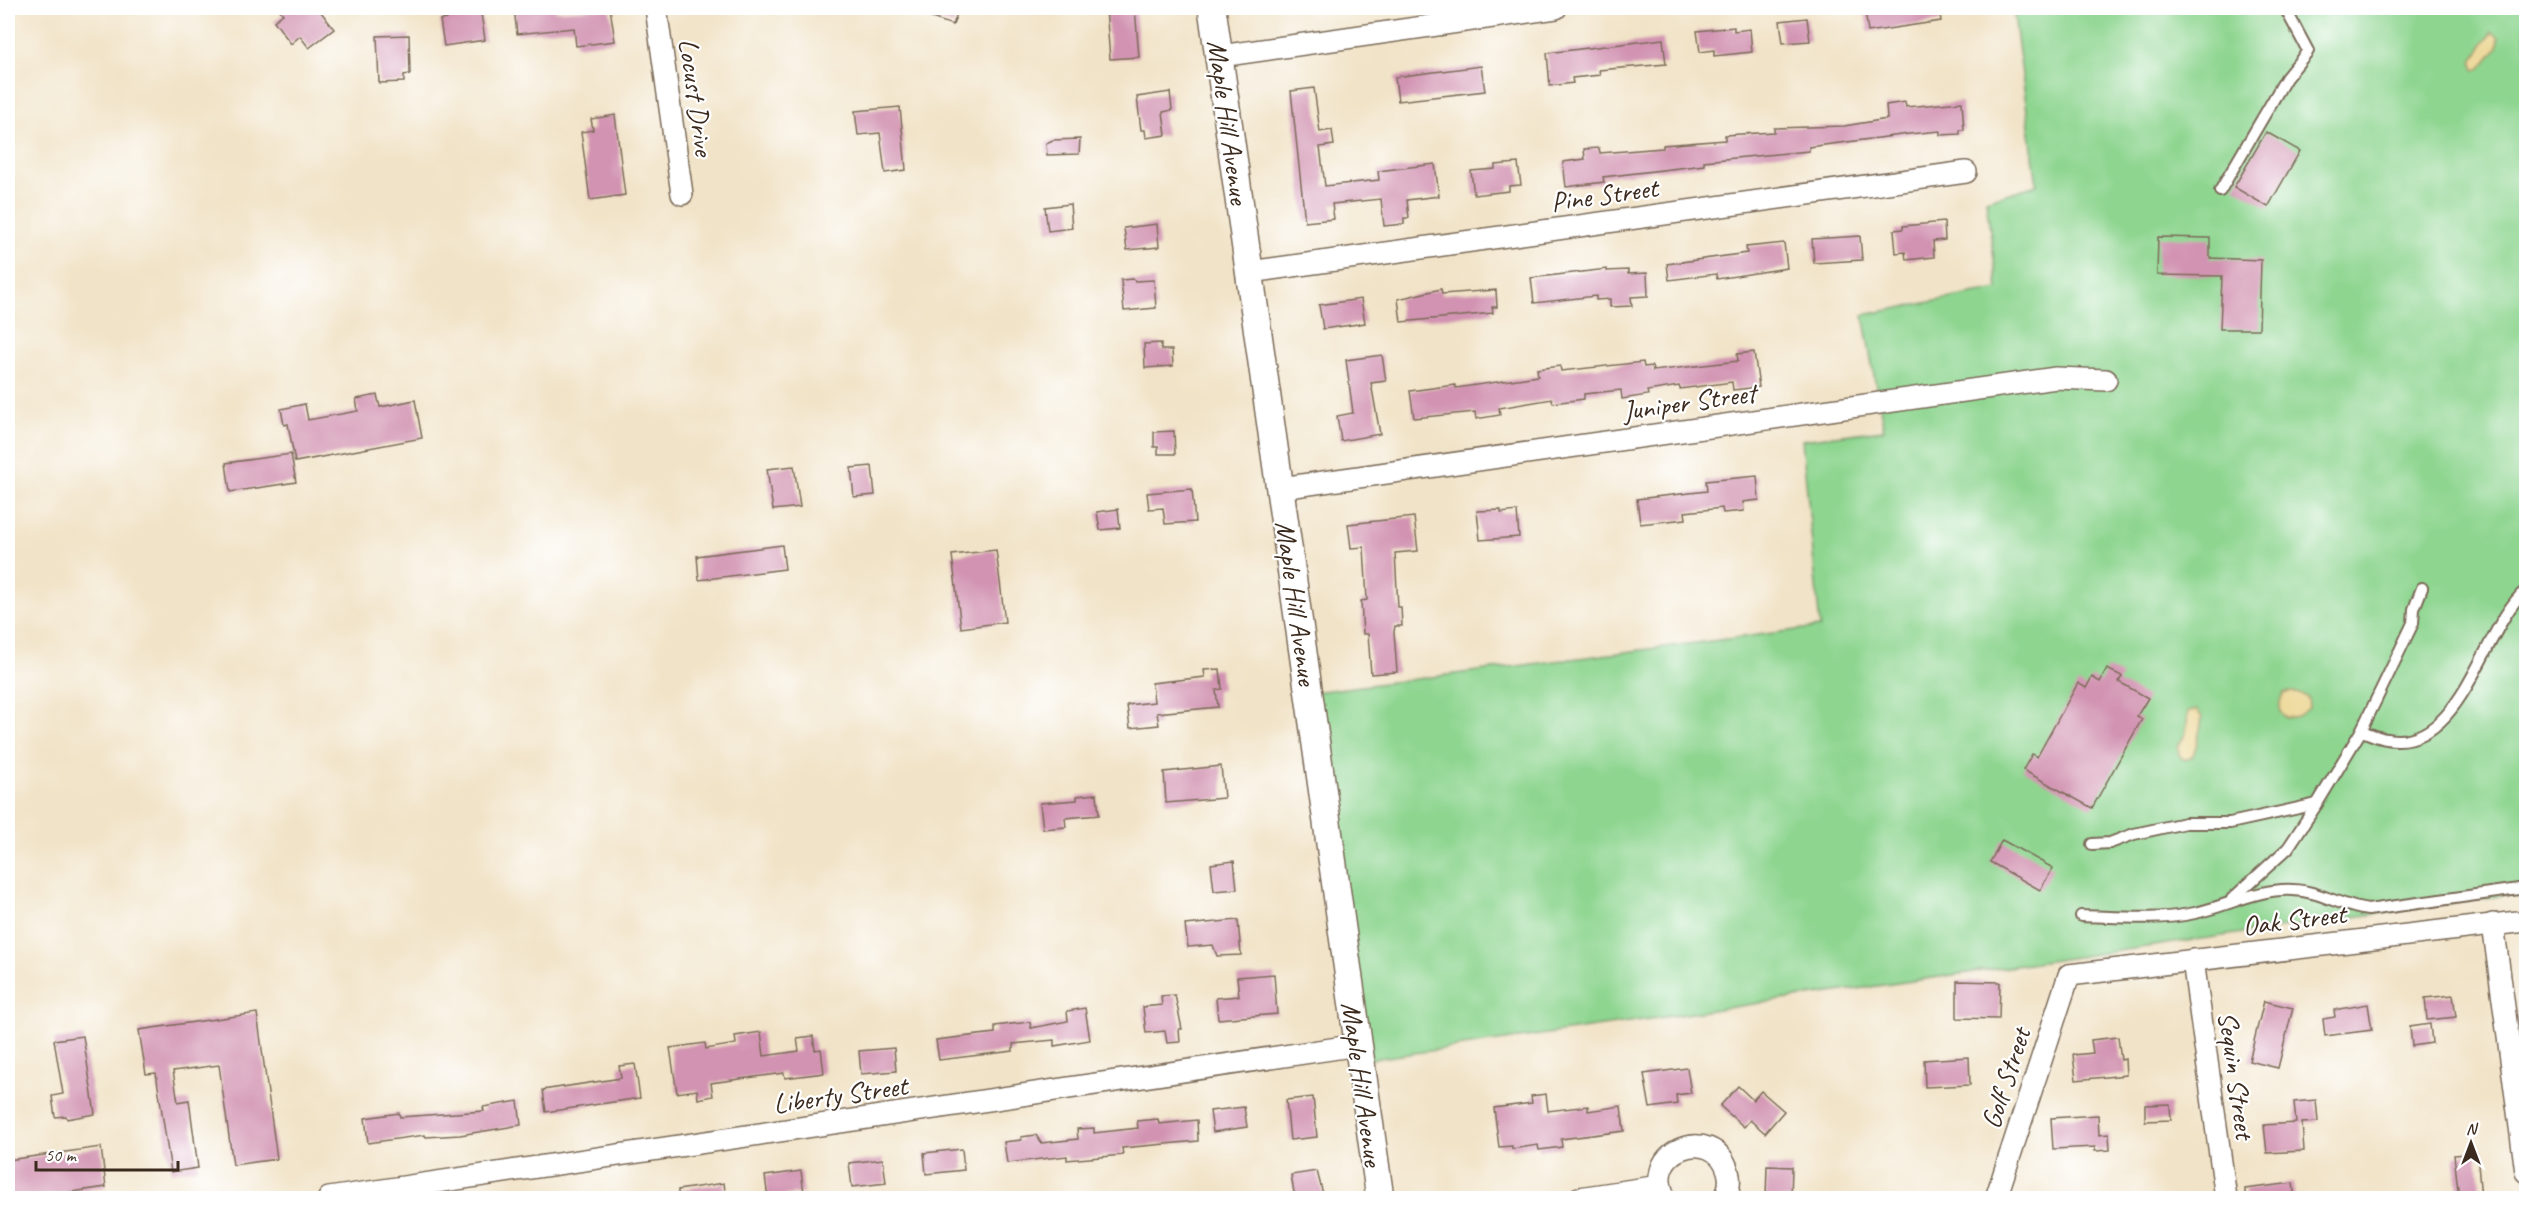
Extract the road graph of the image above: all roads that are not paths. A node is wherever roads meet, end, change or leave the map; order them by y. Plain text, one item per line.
1 (656, 8) edge
2 (1212, 8) edge
3 (1556, 8) edge
4 (2285, 8) edge
5 (1220, 56) junction
6 (1966, 172) dead end
7 (2220, 190) dead end
8 (682, 194) dead end
9 (1250, 272) junction
10 (2106, 380) dead end
11 (1281, 488) junction
12 (2422, 588) dead end
13 (2526, 590) edge
14 (2361, 730) junction
15 (2317, 804) junction
16 (2092, 844) dead end
17 (2526, 888) edge
18 (2227, 903) junction
19 (2081, 916) dead end
20 (2526, 921) edge
21 (2493, 924) junction
22 (2193, 960) junction
23 (2069, 975) joint
24 (1358, 1045) junction
25 (2526, 1172) edge
26 (451, 1190) edge
27 (1662, 1192) edge
28 (329, 1198) edge
29 (1380, 1198) edge
30 (1579, 1198) edge
31 (1725, 1198) edge
32 (1996, 1198) edge
33 (2226, 1198) edge

1 - 8 street, Locust Drive
2 - 5 street, Maple Hill Avenue
3 - 5 street
4 - 7 lane
5 - 9 street, Maple Hill Avenue
6 - 9 street, Pine Street
9 - 11 street, Maple Hill Avenue
10 - 11 street, Juniper Street
11 - 24 street, Maple Hill Avenue
12 - 14 lane
13 - 14 lane
14 - 15 lane
15 - 16 lane
15 - 18 lane
17 - 18 lane
18 - 19 lane
20 - 21 street, Oak Street
21 - 22 street, Oak Street
21 - 25 street
22 - 23 street, Oak Street
22 - 33 street, Sequin Street
23 - 32 street, Golf Street
24 - 26 street, Liberty Street
24 - 29 street, Maple Hill Avenue
26 - 28 street, Liberty Street
27 - 30 street
27 - 31 street

